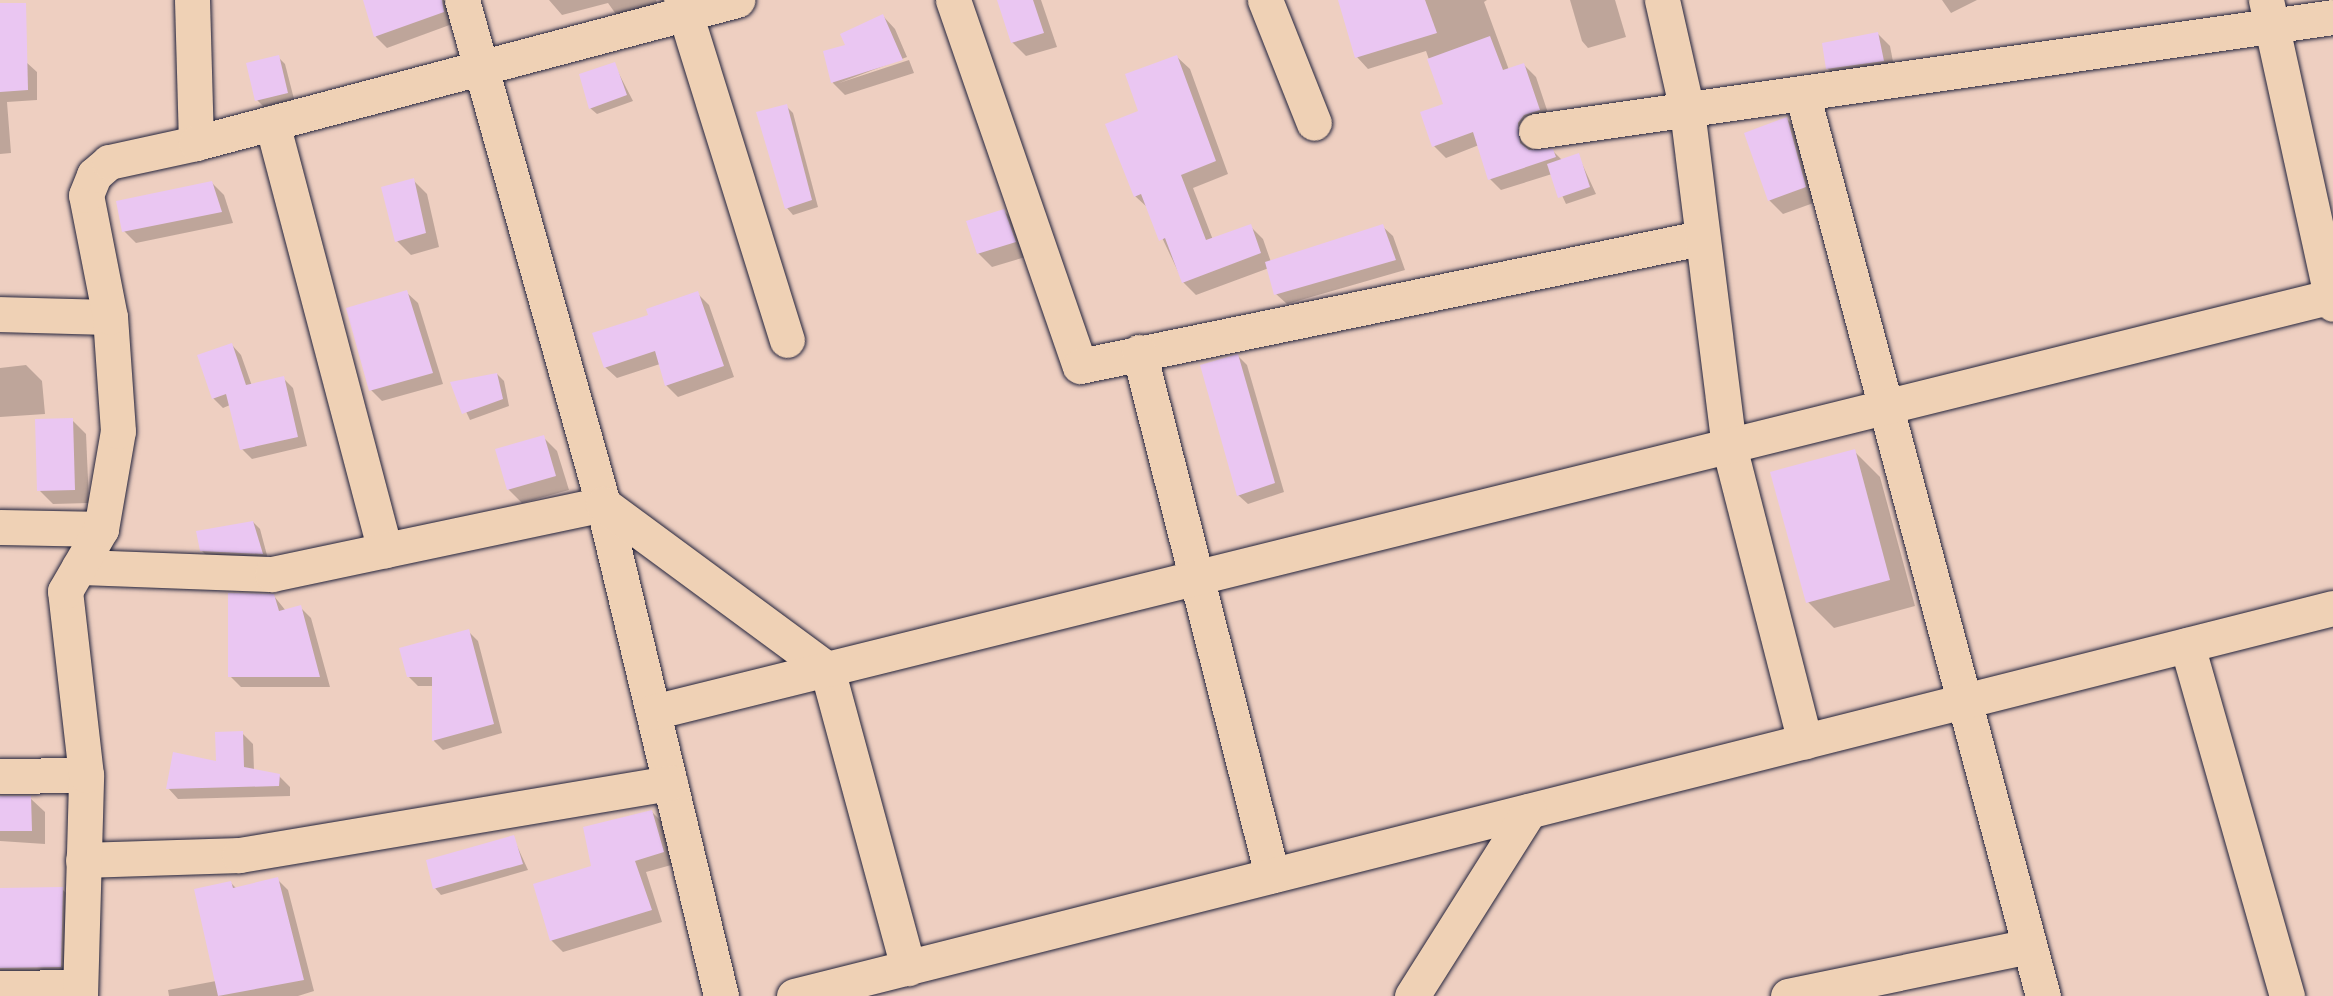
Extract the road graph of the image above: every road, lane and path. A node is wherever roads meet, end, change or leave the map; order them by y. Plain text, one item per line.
1 (192, 0) edge
2 (462, 0) edge
3 (737, 0) edge
4 (953, 0) edge
5 (1265, 0) edge
6 (1662, 0) edge
7 (683, 7) edge
8 (2269, 13) edge
9 (2333, 18) edge
10 (481, 68) junction
11 (1802, 93) junction
12 (1686, 110) junction
13 (1314, 122) dead end
14 (272, 123) junction
15 (1536, 131) dead end
16 (196, 143) junction
17 (1700, 238) junction
18 (2332, 299) edge
19 (0, 314) edge
20 (110, 317) junction
21 (787, 340) dead end
22 (1139, 352) junction
23 (1886, 407) junction
24 (1729, 446) junction
25 (603, 504) junction
26 (0, 527) edge
27 (101, 529) junction
28 (385, 550) junction
29 (79, 567) junction
30 (1196, 578) junction
31 (2333, 608) edge
32 (2187, 645) junction
33 (827, 669) junction
34 (1965, 701) junction
35 (653, 712) junction
36 (1805, 741) junction
37 (86, 775) junction
38 (0, 776) edge
39 (670, 783) junction
40 (1529, 811) junction
41 (83, 860) junction
42 (1272, 875) junction
43 (2029, 946) junction
44 (908, 968) junction
45 (0, 988) edge
46 (80, 991) edge
47 (721, 996) edge
48 (794, 996) edge
49 (1412, 996) edge
50 (1788, 996) edge
51 (2043, 996) edge
52 (2287, 996) edge

1 - 16 street
2 - 10 street
3 - 7 street
4 - 22 street
5 - 13 street
6 - 12 street
7 - 10 street
7 - 21 street
8 - 9 street
8 - 11 street
8 - 18 street
10 - 14 street
10 - 25 street
11 - 12 street
11 - 23 street
12 - 15 street
12 - 17 street
14 - 16 street
14 - 28 street
16 - 20 street
17 - 22 street
17 - 24 street
18 - 23 street
19 - 20 street
20 - 27 street
22 - 30 street
23 - 24 street
23 - 34 street
24 - 30 street
24 - 36 street
25 - 28 street
25 - 33 street
25 - 35 street
26 - 27 street
27 - 29 street
28 - 29 street
29 - 37 street
30 - 33 street
30 - 42 street
31 - 32 street
32 - 34 street
32 - 52 street
33 - 35 street
33 - 44 street
34 - 36 street
34 - 43 street
35 - 39 street
36 - 40 street
37 - 38 street
37 - 41 street
39 - 41 street
39 - 47 street
40 - 42 street
40 - 49 street
41 - 46 street
42 - 44 street
43 - 50 street
43 - 51 street
44 - 48 street
45 - 46 street

